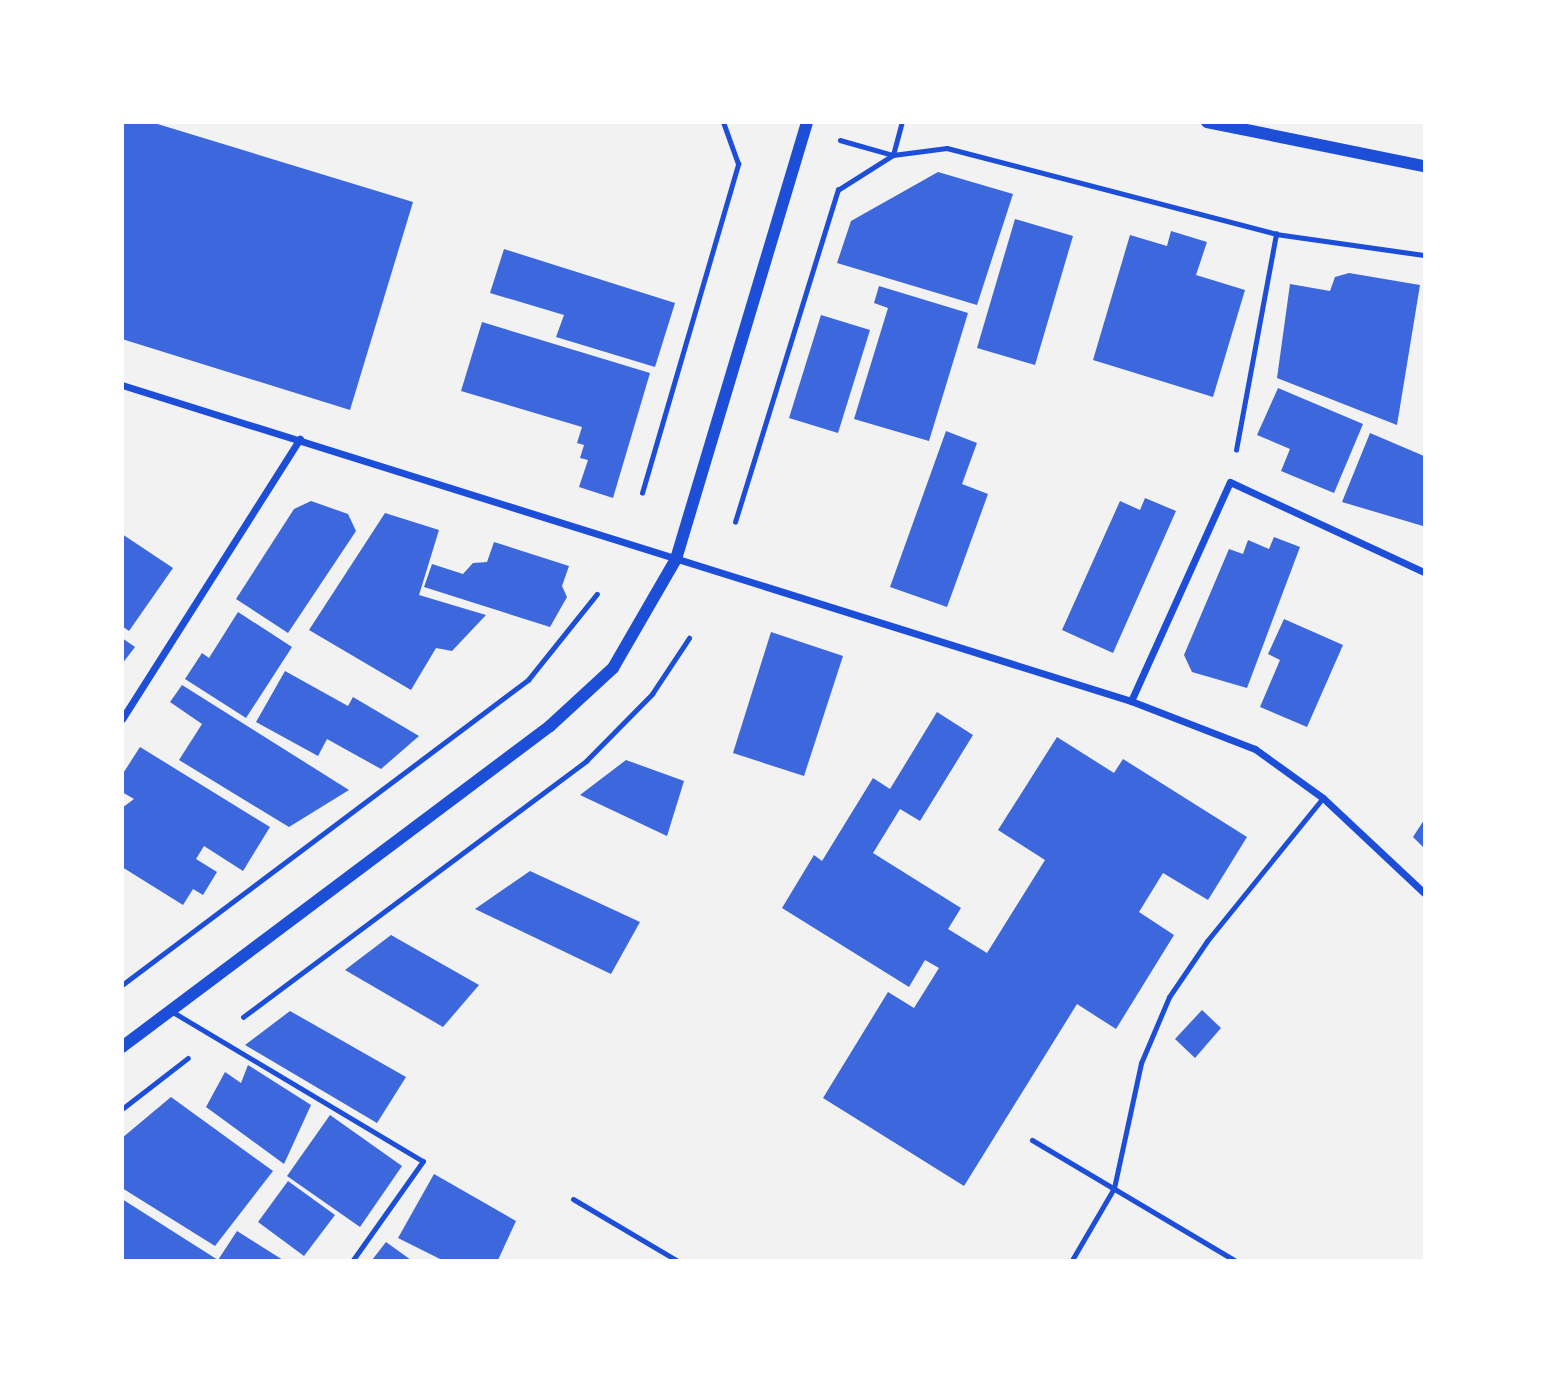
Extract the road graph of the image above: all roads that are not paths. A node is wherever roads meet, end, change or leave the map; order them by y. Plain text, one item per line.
1 (1207, 122) edge
2 (806, 126) edge
3 (1424, 166) edge
4 (122, 385) edge
5 (300, 439) junction
6 (676, 559) junction
7 (1424, 572) edge
8 (1131, 701) junction
9 (122, 719) edge
10 (1323, 798) junction
11 (1424, 893) edge
12 (171, 1011) junction
13 (122, 1047) edge
14 (1032, 1140) dead end
15 (1114, 1188) junction
16 (573, 1199) dead end
17 (353, 1261) edge
18 (676, 1261) edge
19 (1072, 1261) edge
20 (1234, 1261) edge

1 - 3 street
2 - 6 street
4 - 5 street
5 - 6 street
5 - 9 street
6 - 8 street
6 - 12 street
7 - 8 street
8 - 10 street
10 - 11 street
10 - 15 lane
12 - 13 street
12 - 17 lane
14 - 15 lane
15 - 19 lane
15 - 20 lane
16 - 18 lane

